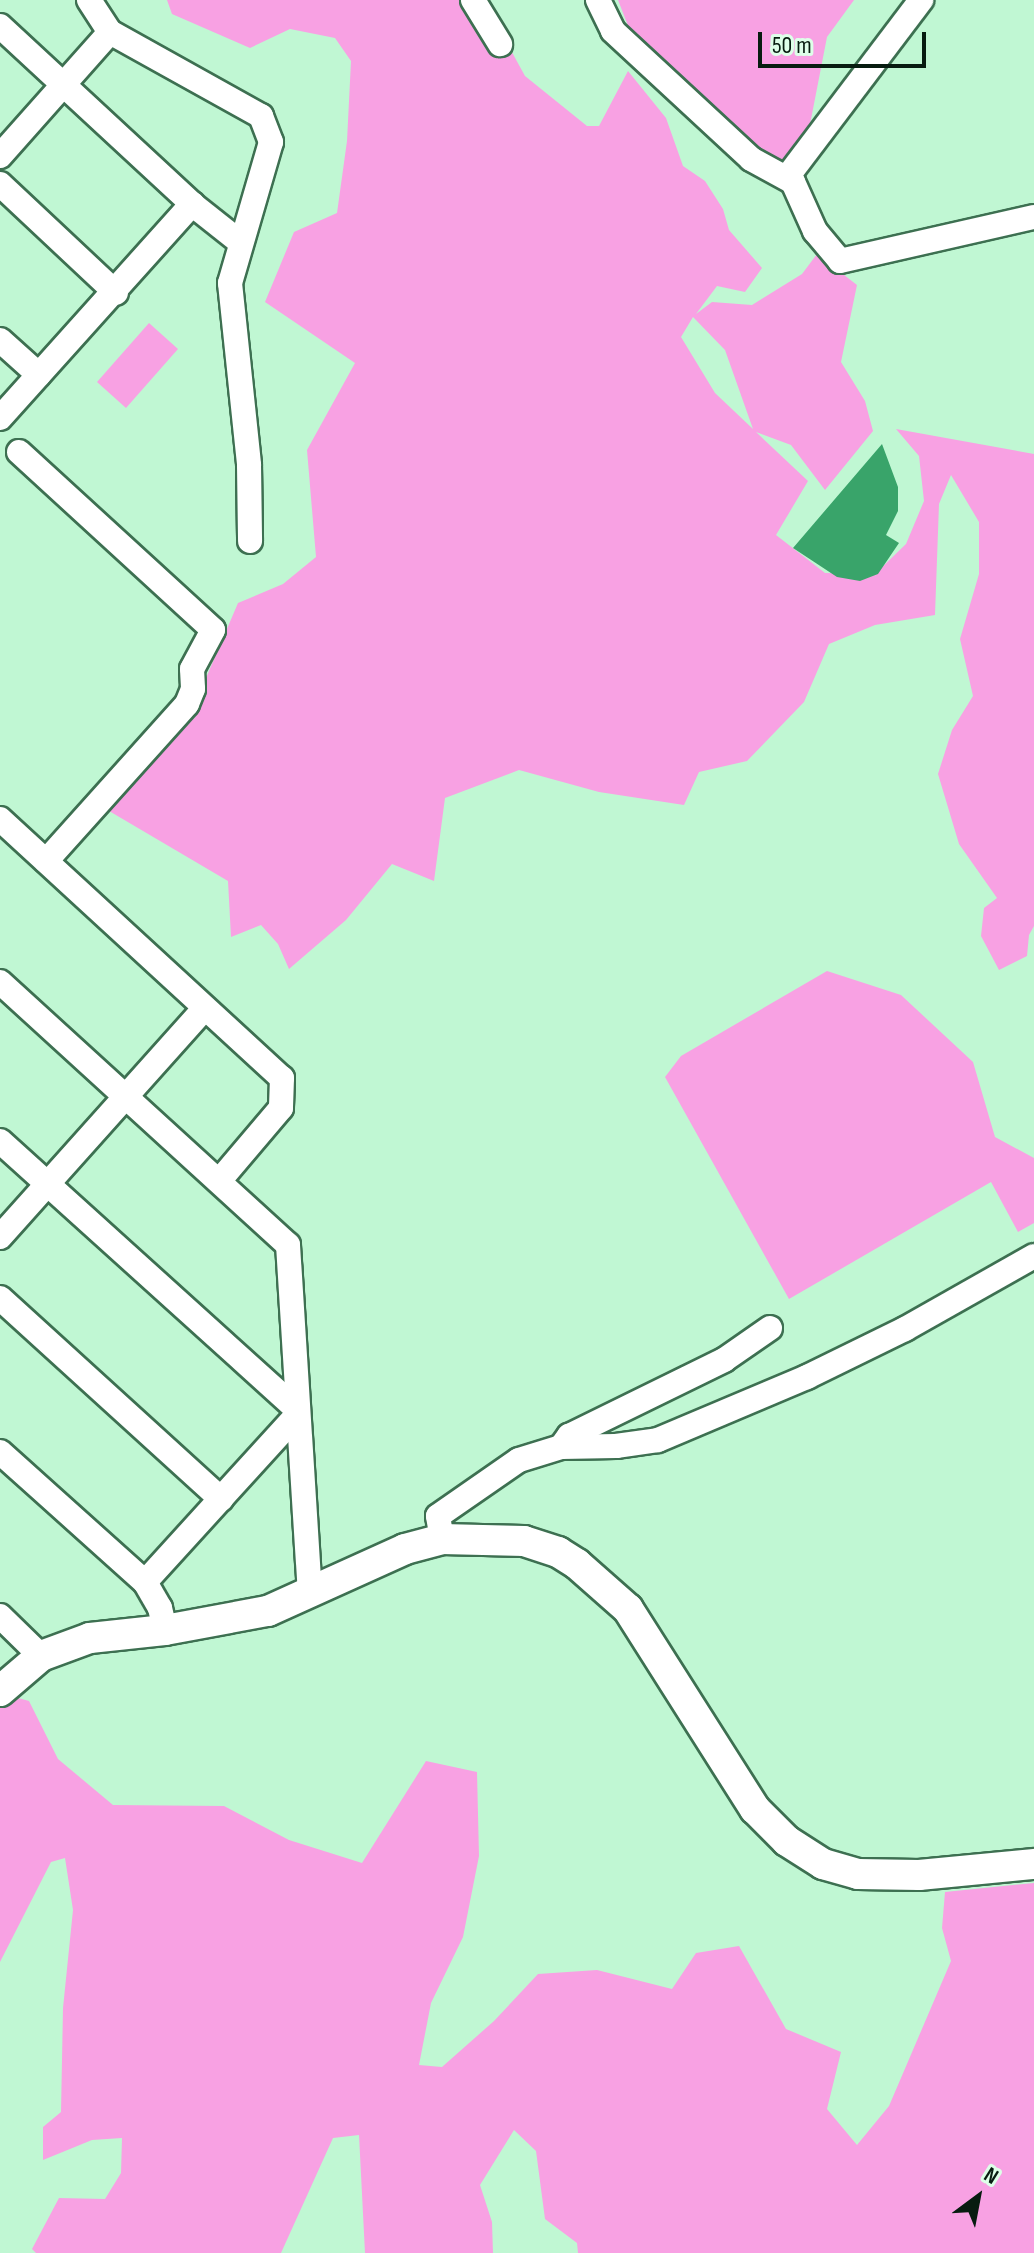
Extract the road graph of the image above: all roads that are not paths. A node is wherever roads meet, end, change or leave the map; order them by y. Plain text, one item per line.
1 (89, 0) edge
2 (473, 0) edge
3 (598, 0) edge
4 (921, 0) edge
5 (0, 26) edge
6 (110, 32) junction
7 (500, 44) dead end
8 (63, 84) junction
9 (0, 156) edge
10 (788, 176) junction
11 (0, 184) edge
12 (192, 204) junction
13 (1034, 217) edge
14 (240, 242) junction
15 (116, 293) junction
16 (0, 340) edge
17 (39, 375) junction
18 (0, 418) edge
19 (19, 452) dead end
20 (250, 541) dead end
21 (0, 819) edge
22 (46, 861) junction
23 (0, 982) edge
24 (205, 1008) junction
25 (127, 1097) junction
26 (0, 1141) edge
27 (219, 1181) junction
28 (48, 1185) junction
29 (0, 1237) edge
30 (1034, 1256) edge
31 (0, 1298) edge
32 (770, 1328) dead end
33 (297, 1412) junction
34 (561, 1447) junction
35 (0, 1452) edge
36 (221, 1499) junction
37 (442, 1539) junction
38 (145, 1582) junction
39 (310, 1592) junction
40 (0, 1616) edge
41 (165, 1630) junction
42 (41, 1656) junction
43 (0, 1691) edge
44 (1034, 1864) edge

1 - 6 street
2 - 7 street
3 - 10 street
4 - 10 street
5 - 8 street
6 - 8 street
6 - 14 street
8 - 9 street
8 - 12 street
10 - 13 street
11 - 15 street
12 - 14 street
12 - 15 street
14 - 20 street
15 - 17 street
16 - 17 street
17 - 18 street
19 - 22 street
21 - 22 street
22 - 24 street
23 - 25 street
24 - 25 street
24 - 27 street
25 - 27 street
25 - 28 street
26 - 28 street
27 - 33 street
28 - 29 street
28 - 33 street
30 - 34 street
31 - 36 street
32 - 34 street
33 - 36 street
33 - 39 street
34 - 37 street
35 - 38 street
36 - 38 street
37 - 39 street
37 - 44 street
38 - 41 street
39 - 41 street
40 - 42 street
41 - 42 street
42 - 43 street

